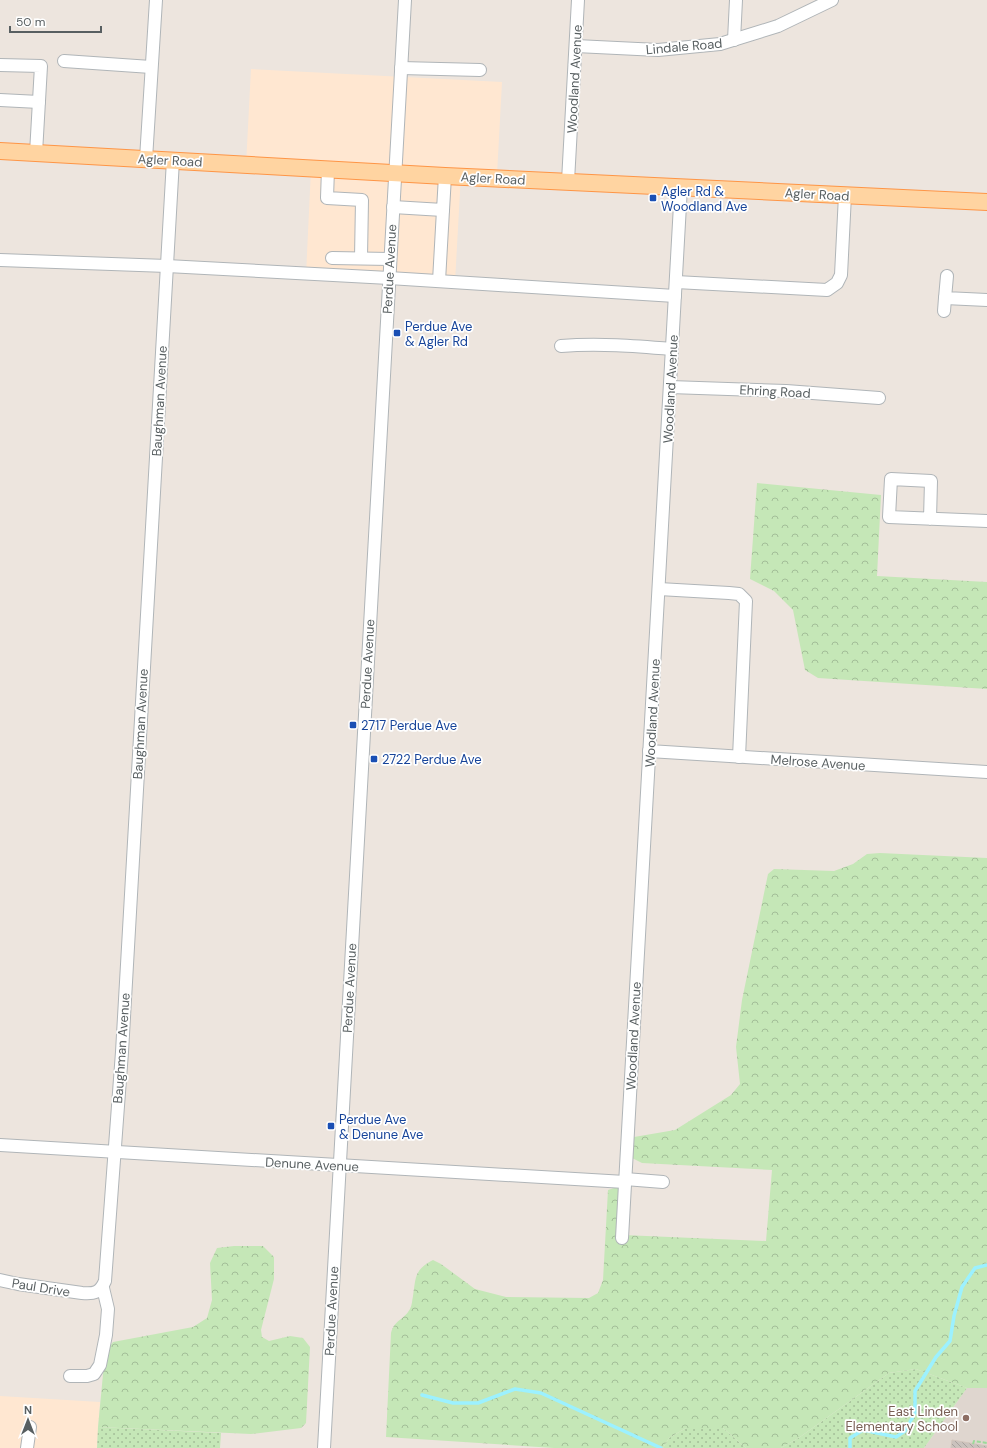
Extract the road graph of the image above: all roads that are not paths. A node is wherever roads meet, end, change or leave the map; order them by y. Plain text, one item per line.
1 (156, 0) edge
2 (405, 0) edge
3 (578, 0) edge
4 (736, 0) edge
5 (832, 0) edge
6 (734, 40) junction
7 (576, 46) junction
8 (64, 61) dead end
9 (0, 65) edge
10 (151, 68) junction
11 (401, 68) junction
12 (480, 70) dead end
13 (0, 100) edge
14 (39, 102) junction
15 (0, 151) edge
16 (36, 153) junction
17 (146, 159) junction
18 (173, 160) junction
19 (328, 169) junction
20 (394, 173) junction
21 (445, 176) junction
22 (568, 181) junction
23 (681, 187) junction
24 (846, 195) junction
25 (987, 202) edge
26 (393, 207) junction
27 (443, 210) junction
28 (332, 258) dead end
29 (361, 258) junction
30 (390, 259) junction
31 (0, 260) edge
32 (167, 266) junction
33 (947, 276) dead end
34 (389, 278) junction
35 (439, 281) junction
36 (676, 282) junction
37 (675, 296) junction
38 (945, 298) junction
39 (987, 300) edge
40 (944, 312) dead end
41 (561, 346) dead end
42 (672, 349) junction
43 (670, 387) junction
44 (879, 398) dead end
45 (930, 519) junction
46 (987, 521) edge
47 (659, 589) junction
48 (650, 751) junction
49 (739, 757) junction
50 (987, 772) edge
51 (0, 1145) edge
52 (114, 1152) junction
53 (339, 1165) junction
54 (625, 1181) junction
55 (663, 1182) dead end
56 (622, 1238) dead end
57 (0, 1280) edge
58 (102, 1288) junction
59 (70, 1376) dead end
60 (30, 1427) dead end
61 (26, 1448) edge
62 (324, 1448) edge

1 - 10 street
2 - 11 street, Perdue Avenue
3 - 7 street, Woodland Avenue
4 - 6 street
5 - 6 street, Lindale Road
6 - 7 street, Lindale Road
7 - 22 street, Woodland Avenue
8 - 10 street
9 - 14 street
10 - 17 street
11 - 12 street
11 - 20 street, Perdue Avenue
13 - 14 street
14 - 16 street
15 - 16 main road, Agler Road
16 - 17 main road, Agler Road
17 - 18 main road, Agler Road
18 - 19 main road, Agler Road
18 - 32 street, Baughman Avenue
19 - 20 main road, Agler Road
19 - 29 street
20 - 21 main road, Agler Road
20 - 26 street, Perdue Avenue
21 - 22 main road, Agler Road
21 - 27 street
22 - 23 main road, Agler Road
23 - 24 main road, Agler Road
23 - 36 street, Woodland Avenue
24 - 25 main road, Agler Road
24 - 36 street
26 - 27 street
26 - 30 street, Perdue Avenue
27 - 35 street
28 - 29 street
29 - 30 street
30 - 34 street, Perdue Avenue
31 - 32 street
32 - 34 street
32 - 52 street, Baughman Avenue
33 - 38 street
34 - 35 street
34 - 53 street, Perdue Avenue
35 - 37 street
36 - 37 street, Woodland Avenue
37 - 42 street, Woodland Avenue
38 - 39 street
38 - 40 street
41 - 42 street
42 - 43 street, Woodland Avenue
43 - 44 street, Ehring Road
43 - 47 street, Woodland Avenue
45 - 45 street
45 - 46 street
47 - 48 street, Woodland Avenue
47 - 49 street
48 - 49 street, Melrose Avenue
48 - 54 street, Woodland Avenue
49 - 50 street, Melrose Avenue
51 - 52 street, Denune Avenue
52 - 53 street, Denune Avenue
52 - 58 street, Baughman Avenue
53 - 54 street, Denune Avenue
53 - 62 street, Perdue Avenue
54 - 55 street, Denune Avenue
54 - 56 street, Woodland Avenue
57 - 58 street, Paul Drive
58 - 59 street, Baughman Avenue
60 - 61 street

